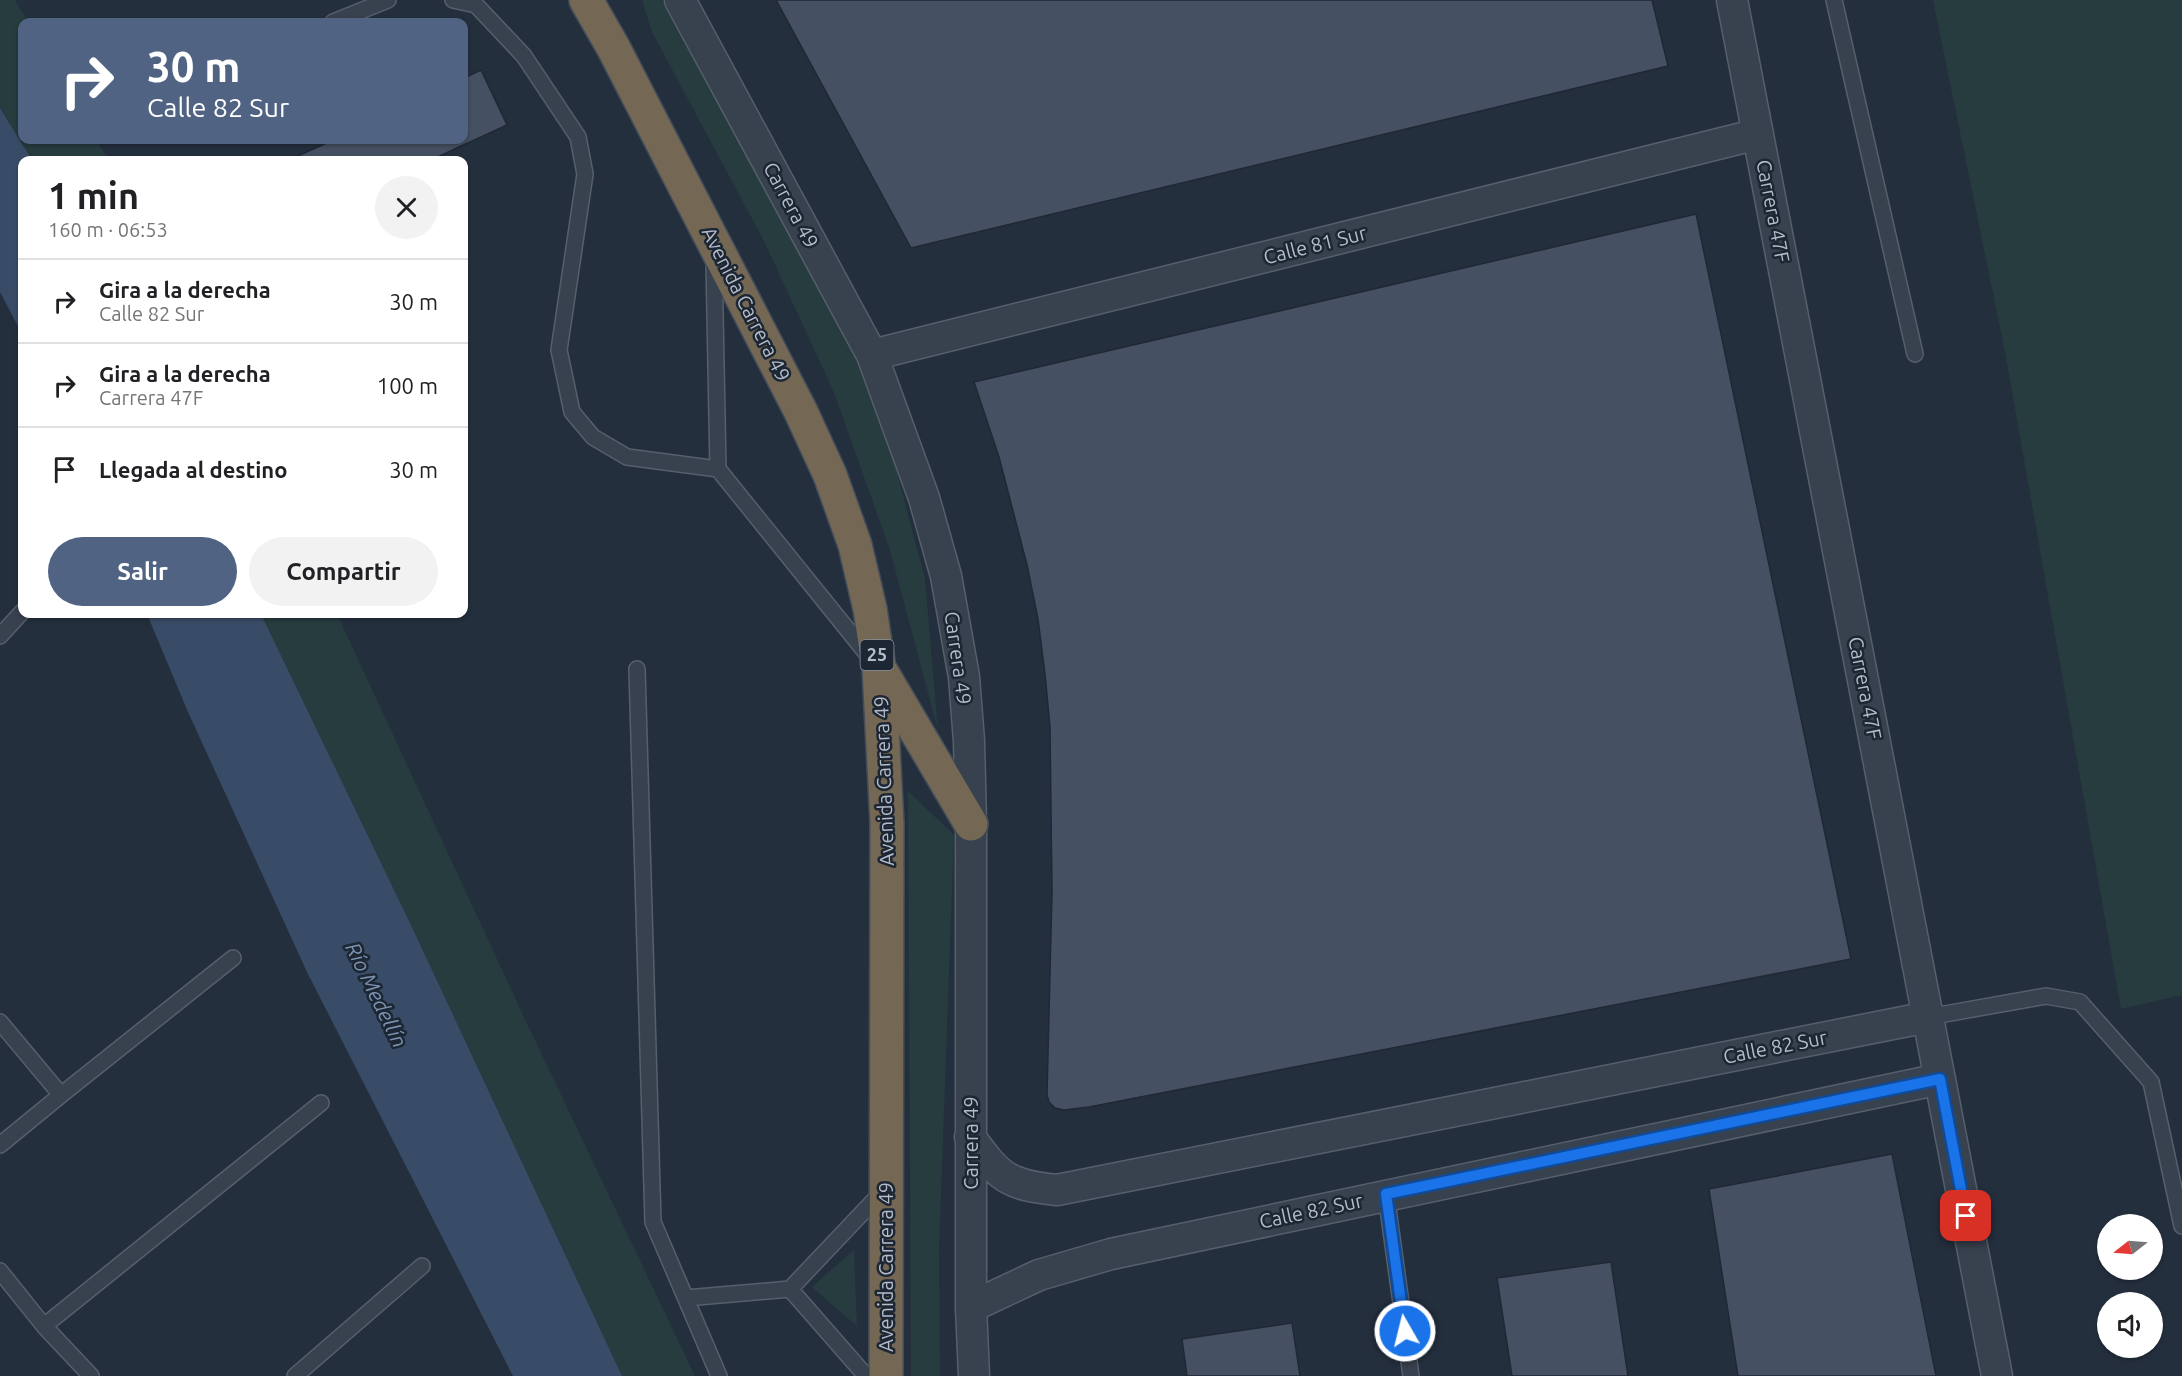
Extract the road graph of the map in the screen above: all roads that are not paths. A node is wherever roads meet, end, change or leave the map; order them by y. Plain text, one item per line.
1 (388, 0) edge
2 (453, 0) edge
3 (586, 0) edge
4 (604, 0) edge
5 (680, 0) edge
6 (1732, 0) edge
7 (1834, 0) edge
8 (343, 18) edge
9 (613, 47) junction
10 (1758, 134) junction
11 (714, 241) junction
12 (1915, 354) dead end
13 (872, 355) junction
14 (718, 469) junction
15 (18, 616) edge
16 (0, 636) edge
17 (637, 669) dead end
18 (879, 669) junction
19 (971, 824) junction
20 (233, 958) dead end
21 (1928, 1017) junction
22 (0, 1022) edge
23 (1940, 1079) junction
24 (61, 1095) junction
25 (321, 1103) dead end
26 (970, 1137) junction
27 (0, 1145) edge
28 (886, 1188) junction
29 (1386, 1194) junction
30 (2182, 1226) edge
31 (422, 1266) dead end
32 (0, 1271) edge
33 (790, 1289) junction
34 (686, 1298) junction
35 (971, 1307) junction
36 (44, 1326) junction
37 (91, 1376) edge
38 (295, 1376) edge
39 (719, 1376) edge
40 (866, 1376) edge
41 (886, 1376) edge
42 (974, 1376) edge
43 (1411, 1376) edge
44 (1997, 1376) edge

1 - 8 lane
2 - 14 lane
3 - 9 highway, Avenida Carrera 49 / 25
4 - 9 highway
5 - 13 street, Carrera 49
6 - 10 street, Carrera 47F
7 - 12 lane
9 - 11 highway, Avenida Carrera 49 / 25
10 - 13 street, Calle 81 Sur
10 - 21 street, Carrera 47F
11 - 14 lane
11 - 18 highway, Avenida Carrera 49 / 25
13 - 19 street, Carrera 49
14 - 18 lane
15 - 16 lane
17 - 34 lane
18 - 19 highway
18 - 28 highway, Avenida Carrera 49 / 25
19 - 26 street, Carrera 49
20 - 24 lane
21 - 23 street, Carrera 47F
21 - 26 street, Calle 82 Sur
21 - 30 lane
22 - 24 lane
23 - 29 street, Calle 82 Sur
23 - 44 street, Carrera 47F
24 - 27 lane
25 - 36 lane
26 - 35 street, Carrera 49
28 - 33 lane
28 - 41 highway, Avenida Carrera 49 / 25
29 - 35 street, Calle 82 Sur
29 - 43 lane
31 - 38 lane
32 - 36 lane
33 - 34 lane
33 - 40 lane
34 - 39 lane
35 - 42 street, Carrera 49
36 - 37 lane

